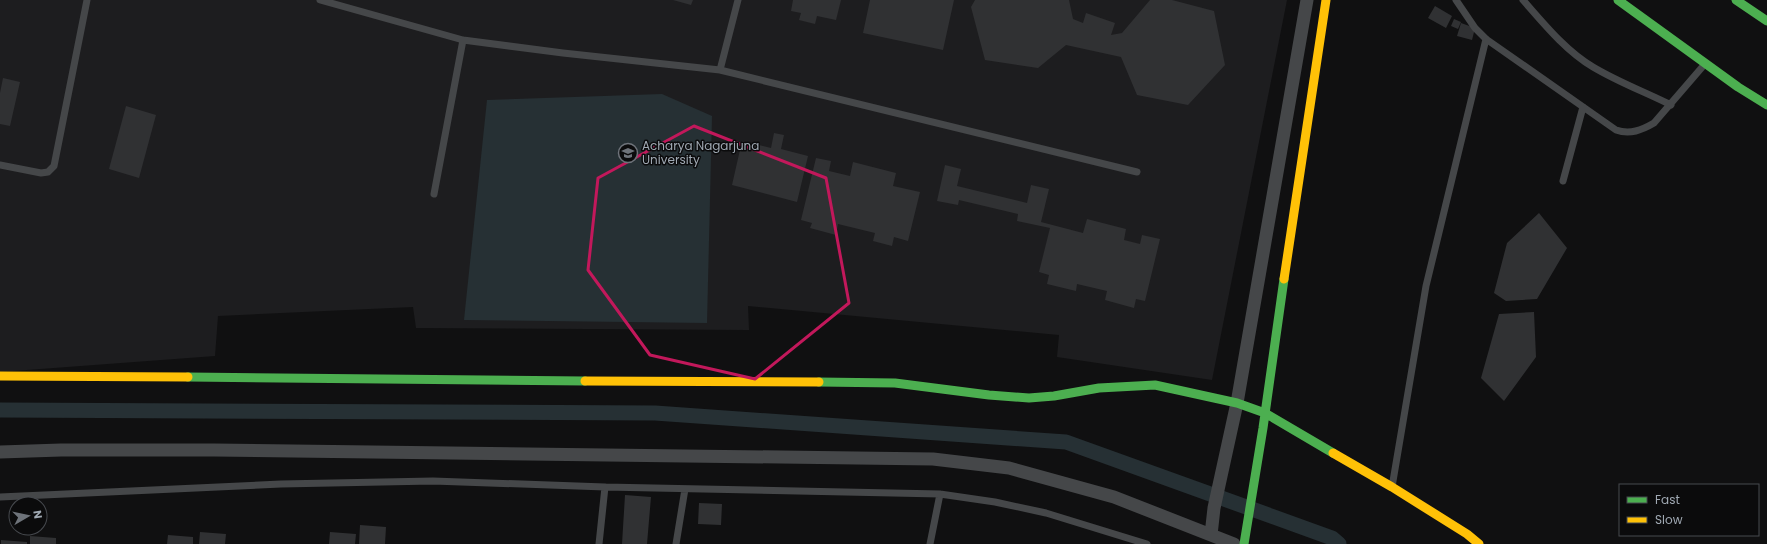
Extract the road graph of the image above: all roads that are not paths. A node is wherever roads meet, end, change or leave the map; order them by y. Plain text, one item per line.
1 (87, 0) edge
2 (320, 0) edge
3 (738, 0) edge
4 (1307, 0) edge
5 (1326, 0) edge
6 (1456, 0) edge
7 (1523, 0) edge
8 (1618, 0) edge
9 (1736, 0) edge
10 (1767, 21) edge
11 (1486, 39) junction
12 (463, 40) junction
13 (1705, 63) junction
14 (720, 70) junction
15 (1671, 104) junction
16 (1767, 105) edge
17 (1583, 107) junction
18 (0, 165) edge
19 (1137, 172) dead end
20 (1563, 181) dead end
21 (434, 194) dead end
22 (0, 376) edge
23 (1237, 403) junction
24 (1265, 413) junction
25 (0, 452) edge
26 (604, 487) junction
27 (1392, 487) junction
28 (685, 489) junction
29 (940, 494) junction
30 (0, 497) edge
31 (1211, 535) junction
32 (1230, 543) edge
33 (598, 544) edge
34 (676, 544) edge
35 (930, 544) edge
36 (1146, 544) edge
37 (1244, 544) edge
38 (1479, 544) edge

1 - 18 lane
2 - 12 lane
3 - 14 lane
4 - 23 street
5 - 24 main road
6 - 11 lane
7 - 15 lane
8 - 13 main road
9 - 10 main road
11 - 17 lane
11 - 27 lane
12 - 14 lane
12 - 21 lane
13 - 15 lane
13 - 16 main road
14 - 19 lane
15 - 17 lane
17 - 20 lane
22 - 23 main road
23 - 24 main road
23 - 31 street
24 - 27 main road
24 - 37 main road
25 - 31 street
26 - 28 lane
26 - 30 lane
26 - 33 lane
27 - 38 main road
28 - 29 lane
28 - 34 lane
29 - 35 lane
29 - 36 lane
31 - 32 street

